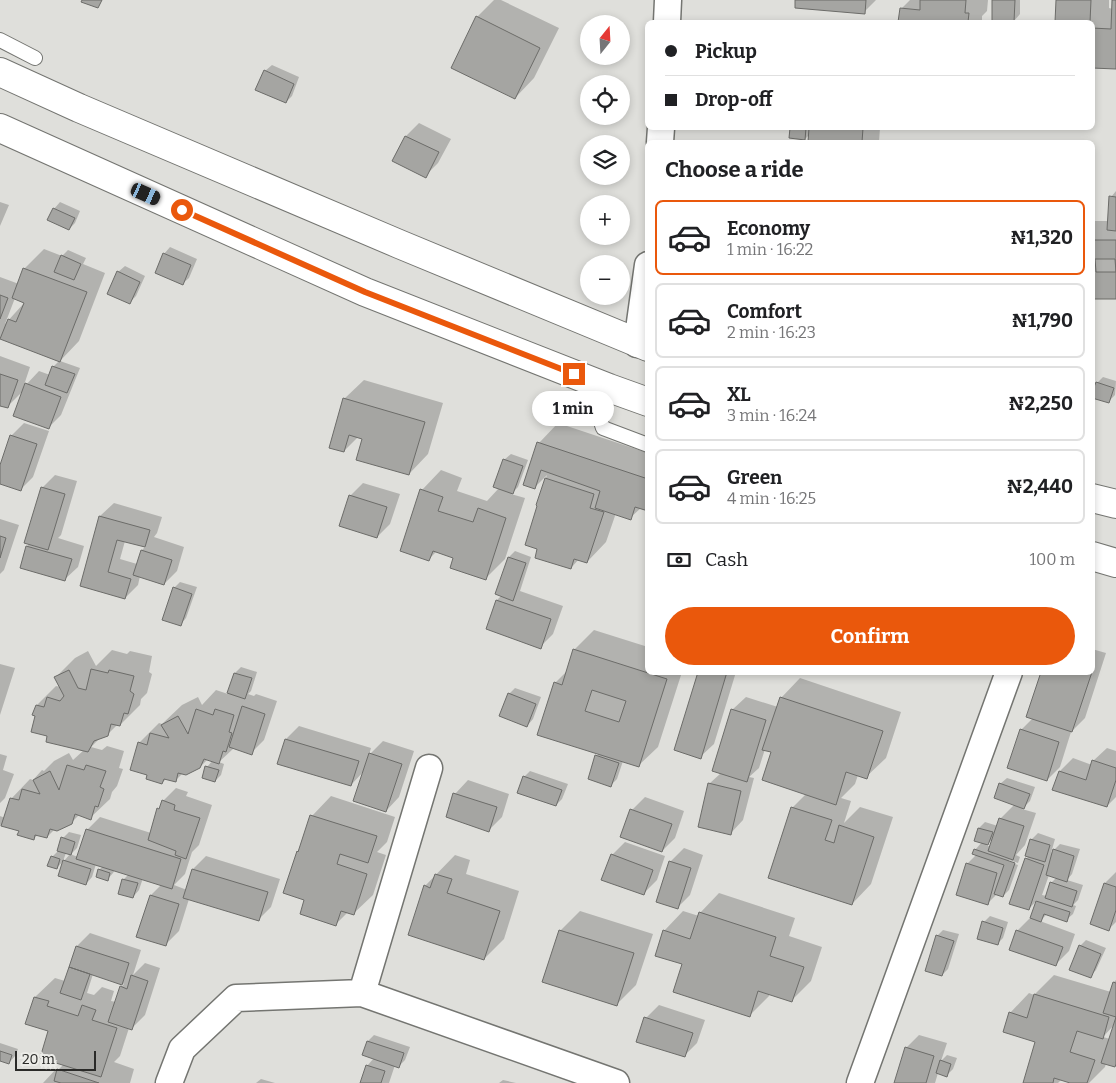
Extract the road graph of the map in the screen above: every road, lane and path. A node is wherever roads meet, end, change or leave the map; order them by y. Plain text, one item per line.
1 (668, 0) edge
2 (667, 20) edge
3 (0, 40) edge
4 (35, 58) dead end
5 (0, 72) edge
6 (0, 128) edge
7 (645, 305) edge
8 (642, 345) edge
9 (609, 388) junction
10 (645, 401) edge
11 (645, 444) edge
12 (1095, 499) edge
13 (1116, 504) edge
14 (1095, 557) edge
15 (1116, 563) edge
16 (1008, 675) edge
17 (429, 768) dead end
18 (362, 993) junction
19 (169, 1083) edge
20 (616, 1083) edge
21 (860, 1083) edge

1 - 2 street
3 - 4 lane
5 - 8 main road
6 - 9 main road
7 - 8 street
9 - 10 main road
9 - 11 lane
12 - 13 main road
14 - 15 main road
16 - 21 street
17 - 18 street
18 - 19 street
18 - 20 street

